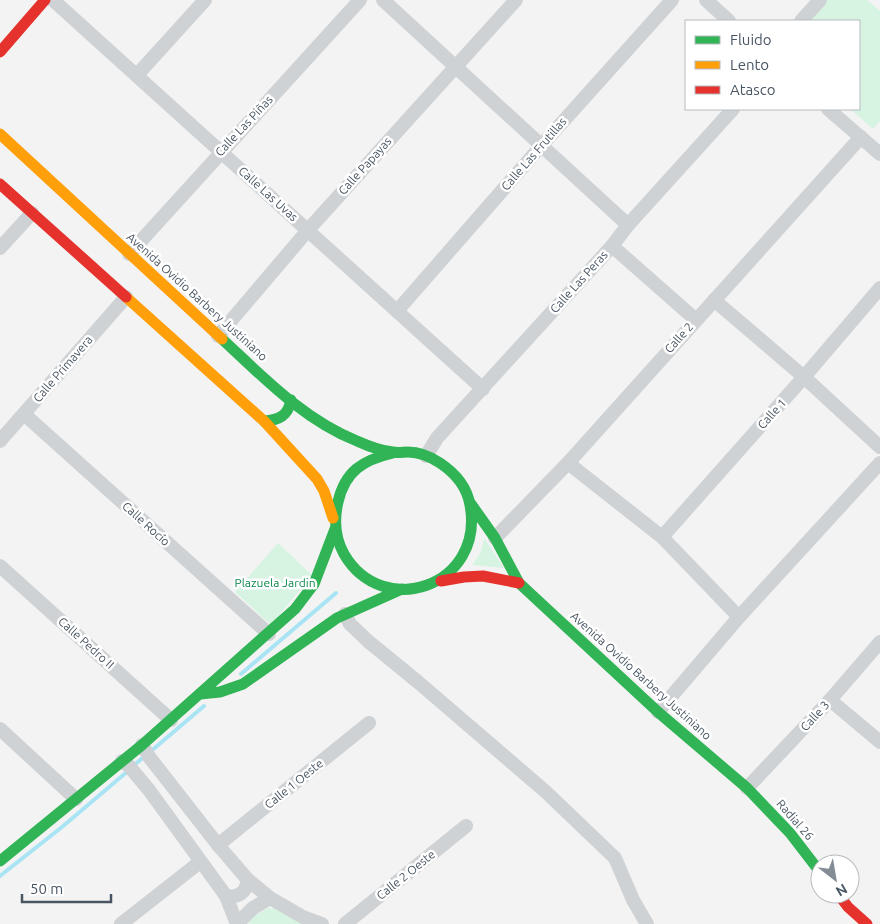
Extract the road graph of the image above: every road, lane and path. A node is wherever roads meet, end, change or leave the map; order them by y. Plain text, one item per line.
1 (45, 0) edge
2 (53, 0) edge
3 (205, 0) edge
4 (360, 0) edge
5 (383, 0) edge
6 (516, 0) edge
7 (672, 0) edge
8 (706, 0) edge
9 (820, 0) edge
10 (728, 20) edge
11 (802, 20) edge
12 (0, 52) edge
13 (456, 67) junction
14 (137, 75) junction
15 (733, 110) edge
16 (829, 110) edge
17 (0, 134) edge
18 (860, 137) junction
19 (541, 146) junction
20 (221, 151) junction
21 (880, 154) edge
22 (0, 184) edge
23 (32, 213) junction
24 (628, 226) junction
25 (308, 230) junction
26 (612, 246) junction
27 (0, 248) edge
28 (129, 254) junction
29 (880, 288) edge
30 (126, 297) junction
31 (714, 300) junction
32 (397, 311) junction
33 (695, 320) junction
34 (218, 336) junction
35 (804, 377) junction
36 (483, 388) junction
37 (291, 400) junction
38 (24, 414) junction
39 (264, 421) junction
40 (0, 441) edge
41 (880, 447) edge
42 (393, 453) junction
43 (426, 456) junction
44 (880, 462) edge
45 (568, 463) junction
46 (875, 477) edge
47 (469, 501) junction
48 (334, 525) junction
49 (662, 537) junction
50 (495, 538) junction
51 (0, 566) edge
52 (519, 583) junction
53 (430, 584) junction
54 (402, 589) junction
55 (345, 614) junction
56 (739, 617) junction
57 (269, 634) junction
58 (880, 642) edge
59 (200, 694) junction
60 (830, 700) junction
61 (658, 712) junction
62 (171, 720) junction
63 (369, 723) dead end
64 (0, 729) edge
65 (880, 742) edge
66 (146, 752) junction
67 (129, 766) junction
68 (747, 788) junction
69 (76, 800) junction
70 (466, 826) dead end
71 (218, 845) junction
72 (810, 859) edge
73 (0, 861) edge
74 (200, 862) junction
75 (248, 880) junction
76 (226, 896) junction
77 (270, 898) junction
78 (846, 904) edge
79 (122, 924) edge
80 (237, 924) edge
81 (322, 924) edge
82 (346, 924) edge
83 (647, 924) edge
84 (867, 924) edge

1 - 12 main road
2 - 14 street, Calle Las Uvas
3 - 14 street
4 - 20 street, Calle Las Piñas
5 - 13 street
6 - 13 street, Calle Papayas
7 - 19 street, Calle Las Frutillas
8 - 10 street
9 - 11 street
13 - 19 street
13 - 25 street, Calle Papayas
14 - 20 street, Calle Las Uvas
15 - 24 street, Calle Las Peras
16 - 18 street
17 - 28 main road, Avenida Ovidio Barbery Justiniano
18 - 21 street
18 - 31 street, Calle 2
19 - 24 street
19 - 32 street, Calle Las Frutillas
20 - 25 street, Calle Las Uvas
20 - 28 street, Calle Las Piñas
22 - 23 main road
23 - 27 street
23 - 30 main road
24 - 26 street, Calle Las Peras
25 - 32 street, Calle Las Uvas
25 - 34 street, Calle Papayas
26 - 33 street
26 - 36 street, Calle Las Peras
28 - 34 main road, Avenida Ovidio Barbery Justiniano
29 - 35 street, Calle 1
30 - 38 street, Calle Primavera
30 - 39 main road
31 - 33 street, Calle 2
31 - 35 street
32 - 36 street, Calle Las Uvas
33 - 45 street, Calle 2
34 - 37 main road, Avenida Ovidio Barbery Justiniano
35 - 41 street
35 - 49 street, Calle 1
36 - 43 street, Calle Las Peras
37 - 39 main road
37 - 42 main road, Avenida Ovidio Barbery Justiniano
38 - 40 street, Calle Primavera
38 - 57 street, Calle Rocío
39 - 48 main road
42 - 43 main road
42 - 48 main road
43 - 47 main road
44 - 46 street
45 - 49 street
45 - 50 street, Calle 2
46 - 56 street
47 - 50 main road, Avenida Ovidio Barbery Justiniano
47 - 53 main road
48 - 54 main road
48 - 57 main road
49 - 56 street
50 - 52 main road, Avenida Ovidio Barbery Justiniano
51 - 62 street, Calle Pedro II
52 - 53 main road
52 - 61 main road, Avenida Ovidio Barbery Justiniano
53 - 54 main road
54 - 55 main road
55 - 59 main road
55 - 83 street
56 - 61 street
57 - 59 main road
58 - 60 street, Calle 3
59 - 62 main road
60 - 65 street
60 - 68 street, Calle 3
61 - 68 main road, Avenida Ovidio Barbery Justiniano
62 - 66 main road
63 - 71 street, Calle 1 Oeste
64 - 69 street
66 - 67 main road
66 - 71 street
67 - 69 main road
67 - 74 street
68 - 72 main road, Radial 26
69 - 73 main road
70 - 82 street, Calle 2 Oeste
71 - 75 street
74 - 76 street
74 - 79 street
75 - 76 street
75 - 77 street
76 - 80 street
77 - 80 street
77 - 81 street
78 - 84 main road

